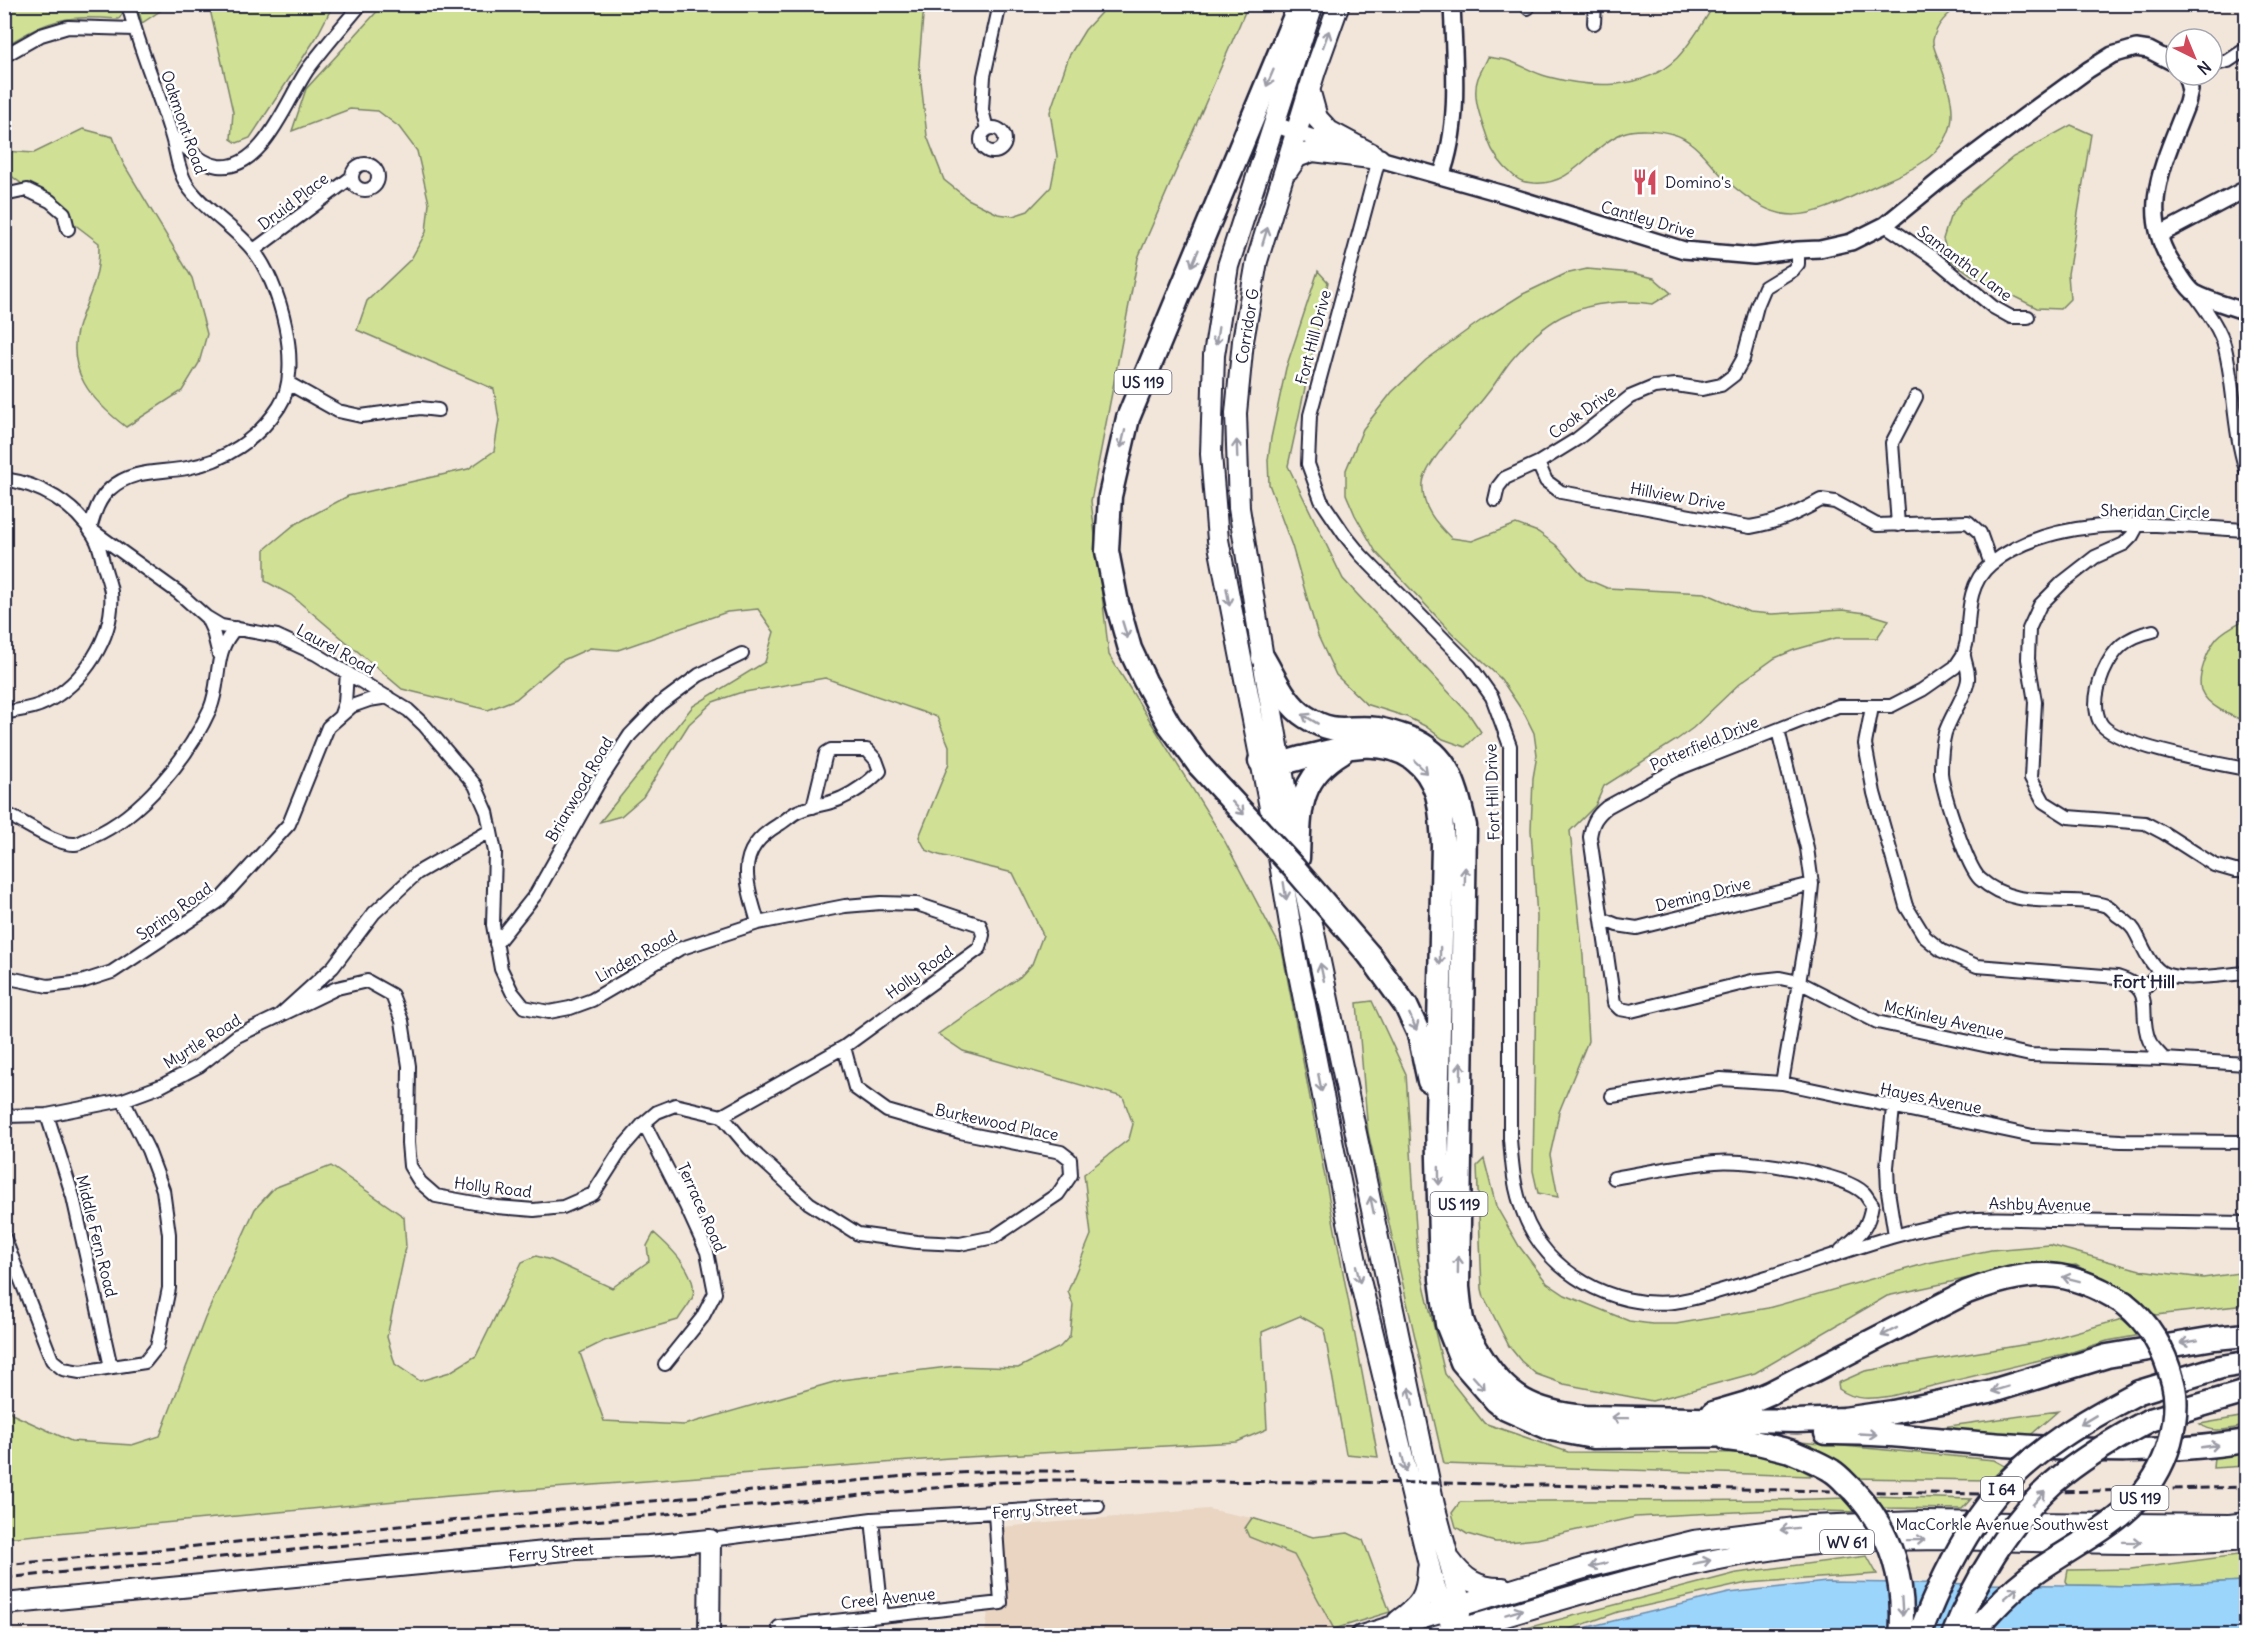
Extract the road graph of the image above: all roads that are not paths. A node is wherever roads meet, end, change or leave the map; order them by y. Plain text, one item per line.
1 (128, 4) edge
2 (361, 4) edge
3 (1000, 4) edge
4 (1300, 4) edge
5 (1313, 4) edge
6 (1339, 4) edge
7 (1452, 4) edge
8 (1595, 4) edge
9 (1594, 23) dead end
10 (134, 29) junction
11 (2247, 49) edge
12 (4, 56) edge
13 (2164, 58) edge
14 (2224, 62) edge
15 (2189, 87) edge
16 (1309, 88) junction
17 (1273, 123) junction
18 (987, 129) dead end
19 (1296, 132) junction
20 (172, 136) junction
21 (1379, 159) junction
22 (1441, 176) junction
23 (352, 177) dead end
24 (2247, 189) edge
25 (4, 195) edge
26 (1277, 195) junction
27 (1885, 225) junction
28 (68, 229) dead end
29 (2159, 235) junction
30 (254, 250) junction
31 (1798, 250) junction
32 (2193, 292) junction
33 (2247, 312) edge
34 (2028, 317) dead end
35 (288, 383) junction
36 (1916, 397) dead end
37 (438, 410) dead end
38 (1538, 463) junction
39 (2247, 470) edge
40 (4, 480) edge
41 (1495, 500) dead end
42 (1898, 525) junction
43 (2138, 525) junction
44 (90, 529) junction
45 (2247, 530) edge
46 (1991, 564) junction
47 (206, 616) junction
48 (236, 628) junction
49 (2153, 631) dead end
50 (742, 654) dead end
51 (1963, 655) junction
52 (220, 658) junction
53 (1263, 658) junction
54 (347, 672) junction
55 (388, 697) junction
56 (1872, 707) junction
57 (4, 713) edge
58 (340, 715) junction
59 (1778, 730) junction
60 (1406, 737) junction
61 (1348, 748) junction
62 (1273, 759) junction
63 (2247, 769) edge
64 (813, 807) junction
65 (4, 813) edge
66 (490, 831) junction
67 (1298, 858) junction
68 (2247, 872) edge
69 (1812, 884) junction
70 (1602, 919) junction
71 (758, 923) junction
72 (980, 925) joint
73 (496, 944) junction
74 (2161, 972) junction
75 (2247, 973) edge
76 (4, 976) edge
77 (1799, 982) junction
78 (2141, 991) junction
79 (1614, 1003) joint
80 (279, 1016) junction
81 (844, 1047) junction
82 (2164, 1059) junction
83 (2247, 1064) edge
84 (1782, 1083) junction
85 (1612, 1096) dead end
86 (123, 1100) junction
87 (1893, 1108) junction
88 (47, 1115) junction
89 (4, 1116) edge
90 (722, 1116) junction
91 (1437, 1118) junction
92 (644, 1123) junction
93 (2247, 1142) edge
94 (1614, 1178) dead end
95 (1888, 1191) junction
96 (1872, 1204) junction
97 (2247, 1223) edge
98 (1896, 1235) junction
99 (4, 1237) edge
100 (1838, 1252) junction
101 (1772, 1276) joint
102 (2247, 1335) edge
103 (2247, 1363) edge
104 (664, 1364) dead end
105 (111, 1367) junction
106 (2247, 1392) edge
107 (1681, 1428) junction
108 (2247, 1441) edge
109 (1098, 1506) dead end
110 (995, 1513) junction
111 (872, 1519) junction
112 (2247, 1523) edge
113 (2247, 1539) edge
114 (711, 1540) junction
115 (1437, 1558) junction
116 (1516, 1588) junction
117 (4, 1604) edge
118 (1452, 1608) junction
119 (882, 1615) junction
120 (779, 1627) dead end
121 (1389, 1627) junction
122 (1458, 1629) junction
123 (710, 1634) edge
124 (1361, 1635) edge
125 (1436, 1635) edge
126 (1901, 1635) edge
127 (1919, 1635) edge
128 (1953, 1635) edge
129 (1971, 1635) edge

1 - 10 street, Oakmont Road
2 - 20 street
3 - 18 street
4 -> 91 highway, US 119, bridge
5 - 17 main road
16 -> 6 main road, Corridor G / US 119
7 - 22 street
8 - 9 street
10 - 12 street
10 - 20 street, Oakmont Road
11 - 14 street
13 - 27 street, Cantley Drive
15 - 29 street
16 - 19 main road, Corridor G / US 119
16 - 21 main road
17 - 19 street, Cantley Drive
17 -> 62 main road
19 - 21 street, Cantley Drive
19 - 26 main road, Corridor G / US 119
20 - 30 street, Oakmont Road
21 - 22 street, Cantley Drive
21 - 26 main road
21 - 101 street, Fort Hill Drive
22 - 31 street, Cantley Drive
23 - 30 street, Druid Place
24 - 29 street
25 - 28 street
53 -> 26 main road, Corridor G / US 119
27 - 31 street, Cantley Drive
27 - 34 street, Samantha Lane
29 - 32 street
30 - 35 street, Oakmont Road
31 - 38 street, Cook Drive
32 - 33 street
32 - 39 street
35 - 37 street
35 - 44 street, Oakmont Road
36 - 42 street
38 - 41 street, Cook Drive
38 - 42 street, Hillview Drive
40 - 44 street
42 - 46 street
43 - 45 street, Sheridan Circle
43 - 46 street, Sheridan Circle
43 - 68 street
44 - 47 street, Laurel Road
44 - 57 street
46 - 51 street, Sheridan Circle
47 - 48 street, Laurel Road
47 - 52 street
48 - 52 street
48 - 54 street, Laurel Road
49 - 63 street
50 - 73 street, Briarwood Road
51 - 56 street, Potterfield Drive
51 - 74 street, Sheridan Circle
52 - 65 street
60 -> 53 highway, US 119
53 - 62 main road, Corridor G
54 - 55 street, Laurel Road
54 - 58 street, Spring Road
55 - 58 street, Spring Road
55 - 66 street, Laurel Road
56 - 59 street, Potterfield Drive
56 - 78 street
58 - 76 street, Spring Road
59 - 69 street
59 - 70 street, Potterfield Drive
60 - 62 highway
107 -> 60 highway, US 119
61 - 62 highway
61 - 67 highway
61 -> 91 highway
62 - 67 main road
62 -> 115 main road
64 - 64 street
64 - 71 street
66 - 73 street, Linden Road
66 - 80 street, Myrtle Road
115 -> 67 main road
69 - 70 street, Deming Drive
69 - 77 street
70 - 79 street, Potterfield Drive
71 - 72 street, Linden Road
71 - 73 street, Linden Road
72 - 81 street, Holly Road
74 - 75 street
74 - 78 street
77 - 79 street, McKinley Avenue
77 - 82 street, McKinley Avenue
77 - 84 street
78 - 82 street
80 - 86 street, Myrtle Road
80 - 92 street, Holly Road
81 - 90 street, Holly Road
81 - 90 street, Burkewood Place
82 - 83 street, McKinley Avenue
84 - 85 street, Hayes Avenue
84 - 87 street, Hayes Avenue
86 - 88 street, Myrtle Road
86 - 105 street
87 - 93 street, Hayes Avenue
87 - 95 street
88 - 89 street, Myrtle Road
88 - 105 street, Middle Fern Road
90 - 92 street, Holly Road
91 -> 107 highway, US 119
92 - 104 street, Terrace Road
94 - 96 street
95 - 96 street
95 - 98 street
96 - 100 street, Ashby Avenue
97 - 98 street, Ashby Avenue
98 - 100 street, Ashby Avenue
99 - 105 street
100 - 101 street, Ashby Avenue
102 -> 107 highway
103 -> 127 highway, I 64, bridge
128 -> 106 highway, I 64, bridge
107 -> 108 highway
107 -> 126 highway, US 119, bridge
129 -> 107 highway, US 119, bridge
109 - 110 street, Ferry Street
110 - 111 street, Ferry Street
110 - 119 street, Creel Avenue
111 - 114 street, Ferry Street
111 - 119 street
112 -> 116 main road, MacCorkle Avenue Southwest / WV 61
122 -> 113 main road, MacCorkle Avenue Southwest / WV 61
114 - 117 main road, Ferry Street
114 - 123 main road
115 - 116 main road
115 - 118 main road
115 - 121 main road
116 - 118 main road, MacCorkle Avenue Southwest / WV 61
118 - 121 main road, WV 61
118 - 122 main road
119 - 120 street, Creel Avenue
121 - 124 main road, WV 61
122 - 125 main road, WV 61

